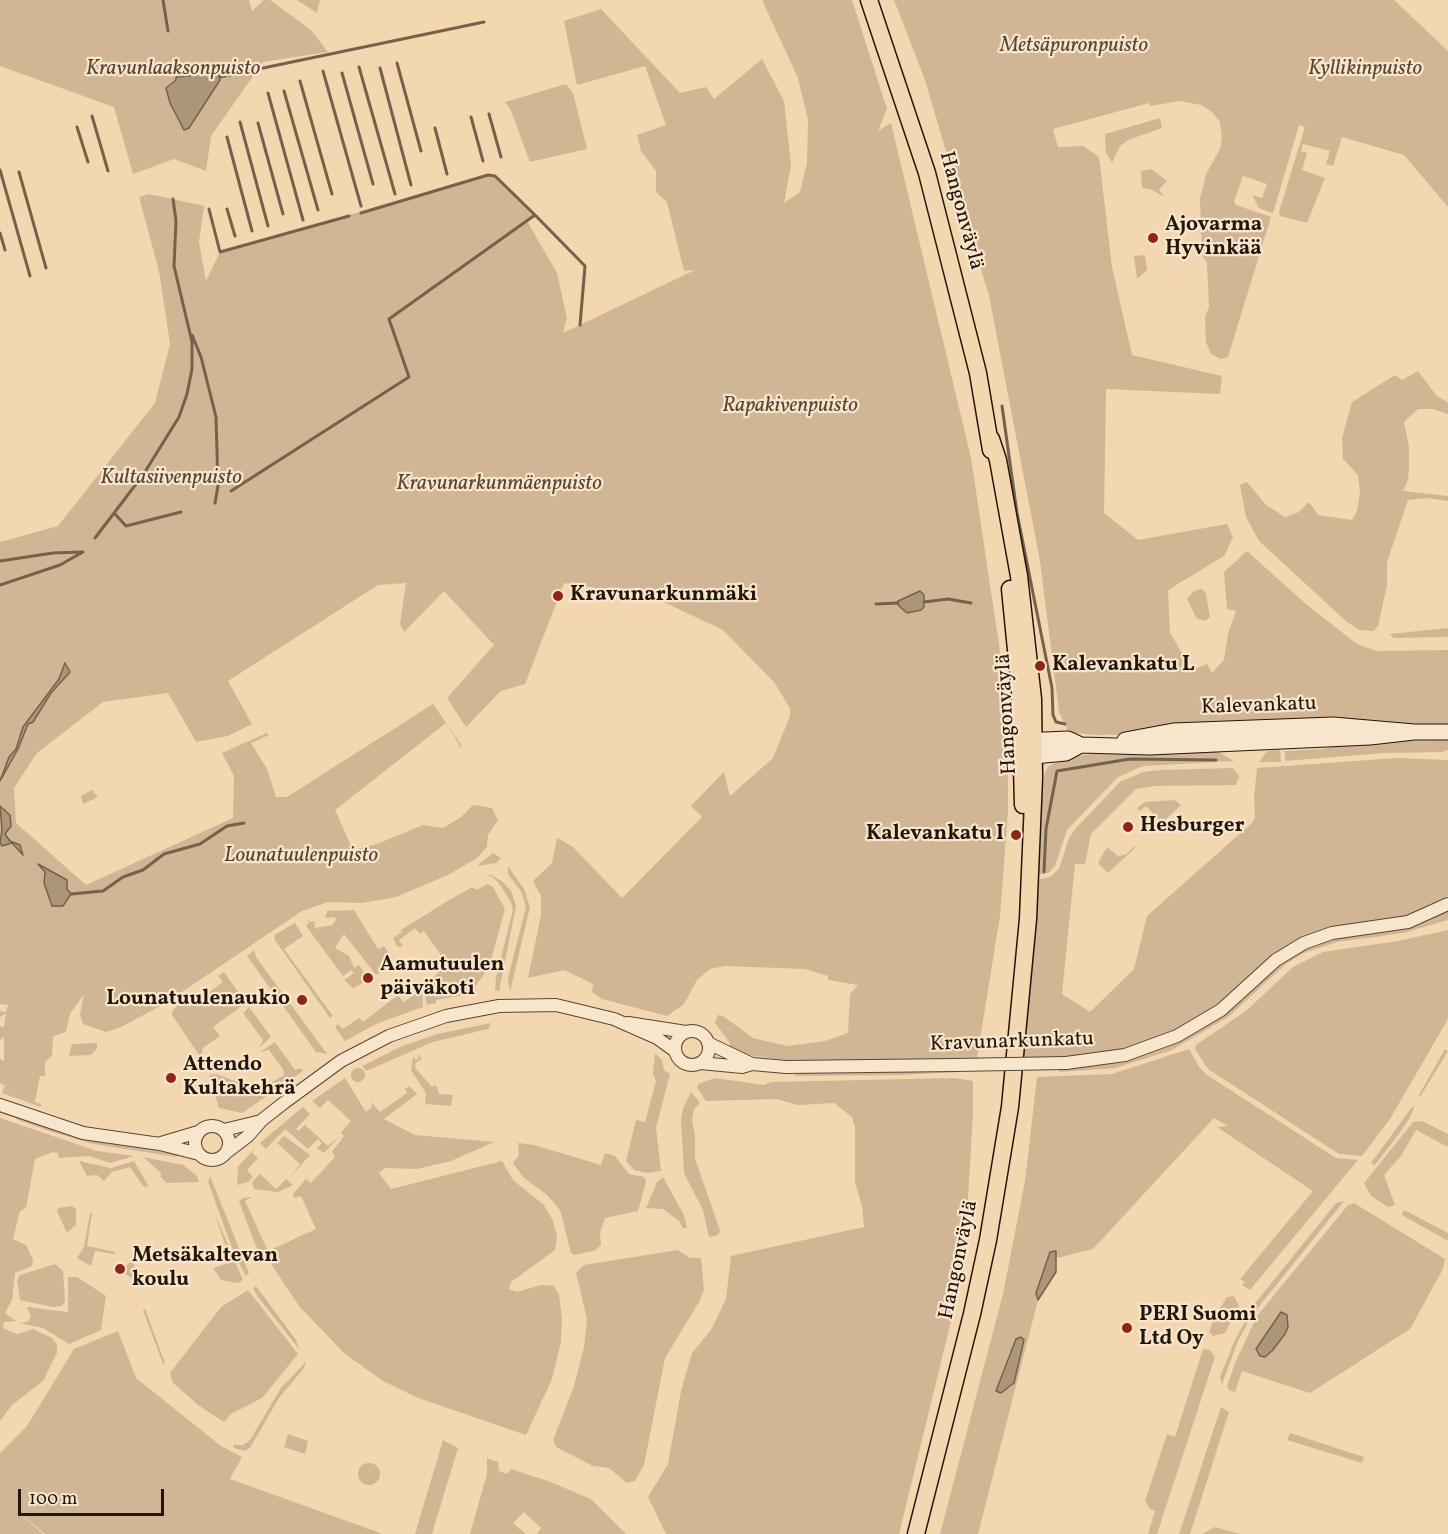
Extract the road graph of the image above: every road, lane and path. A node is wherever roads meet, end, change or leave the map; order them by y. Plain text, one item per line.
1 (869, 0) edge
2 (1446, 732) edge
3 (1028, 748) junction
4 (1448, 904) edge
5 (624, 1023) junction
6 (686, 1032) junction
7 (708, 1043) junction
8 (675, 1051) junction
9 (701, 1063) junction
10 (752, 1064) junction
11 (0, 1105) edge
12 (262, 1120) junction
13 (224, 1130) junction
14 (198, 1132) junction
15 (160, 1144) junction
16 (227, 1152) junction
17 (199, 1154) junction
18 (916, 1534) edge

1 - 3 highway, Hangonväylä
2 - 3 main road, Kalevankatu
3 - 18 highway, Hangonväylä
4 - 10 street, Kravunarkunkatu, bridge
5 - 6 street
5 - 8 street
5 - 12 street
6 - 7 street
6 - 8 street
7 - 9 street
7 - 10 street, Kravunarkunkatu
8 - 9 street
9 - 10 street, Kravunarkunkatu
11 - 15 street
12 - 13 street
12 - 16 street
13 - 14 street
13 - 16 street
14 - 15 street
14 - 17 street
15 - 17 street
16 - 17 street

